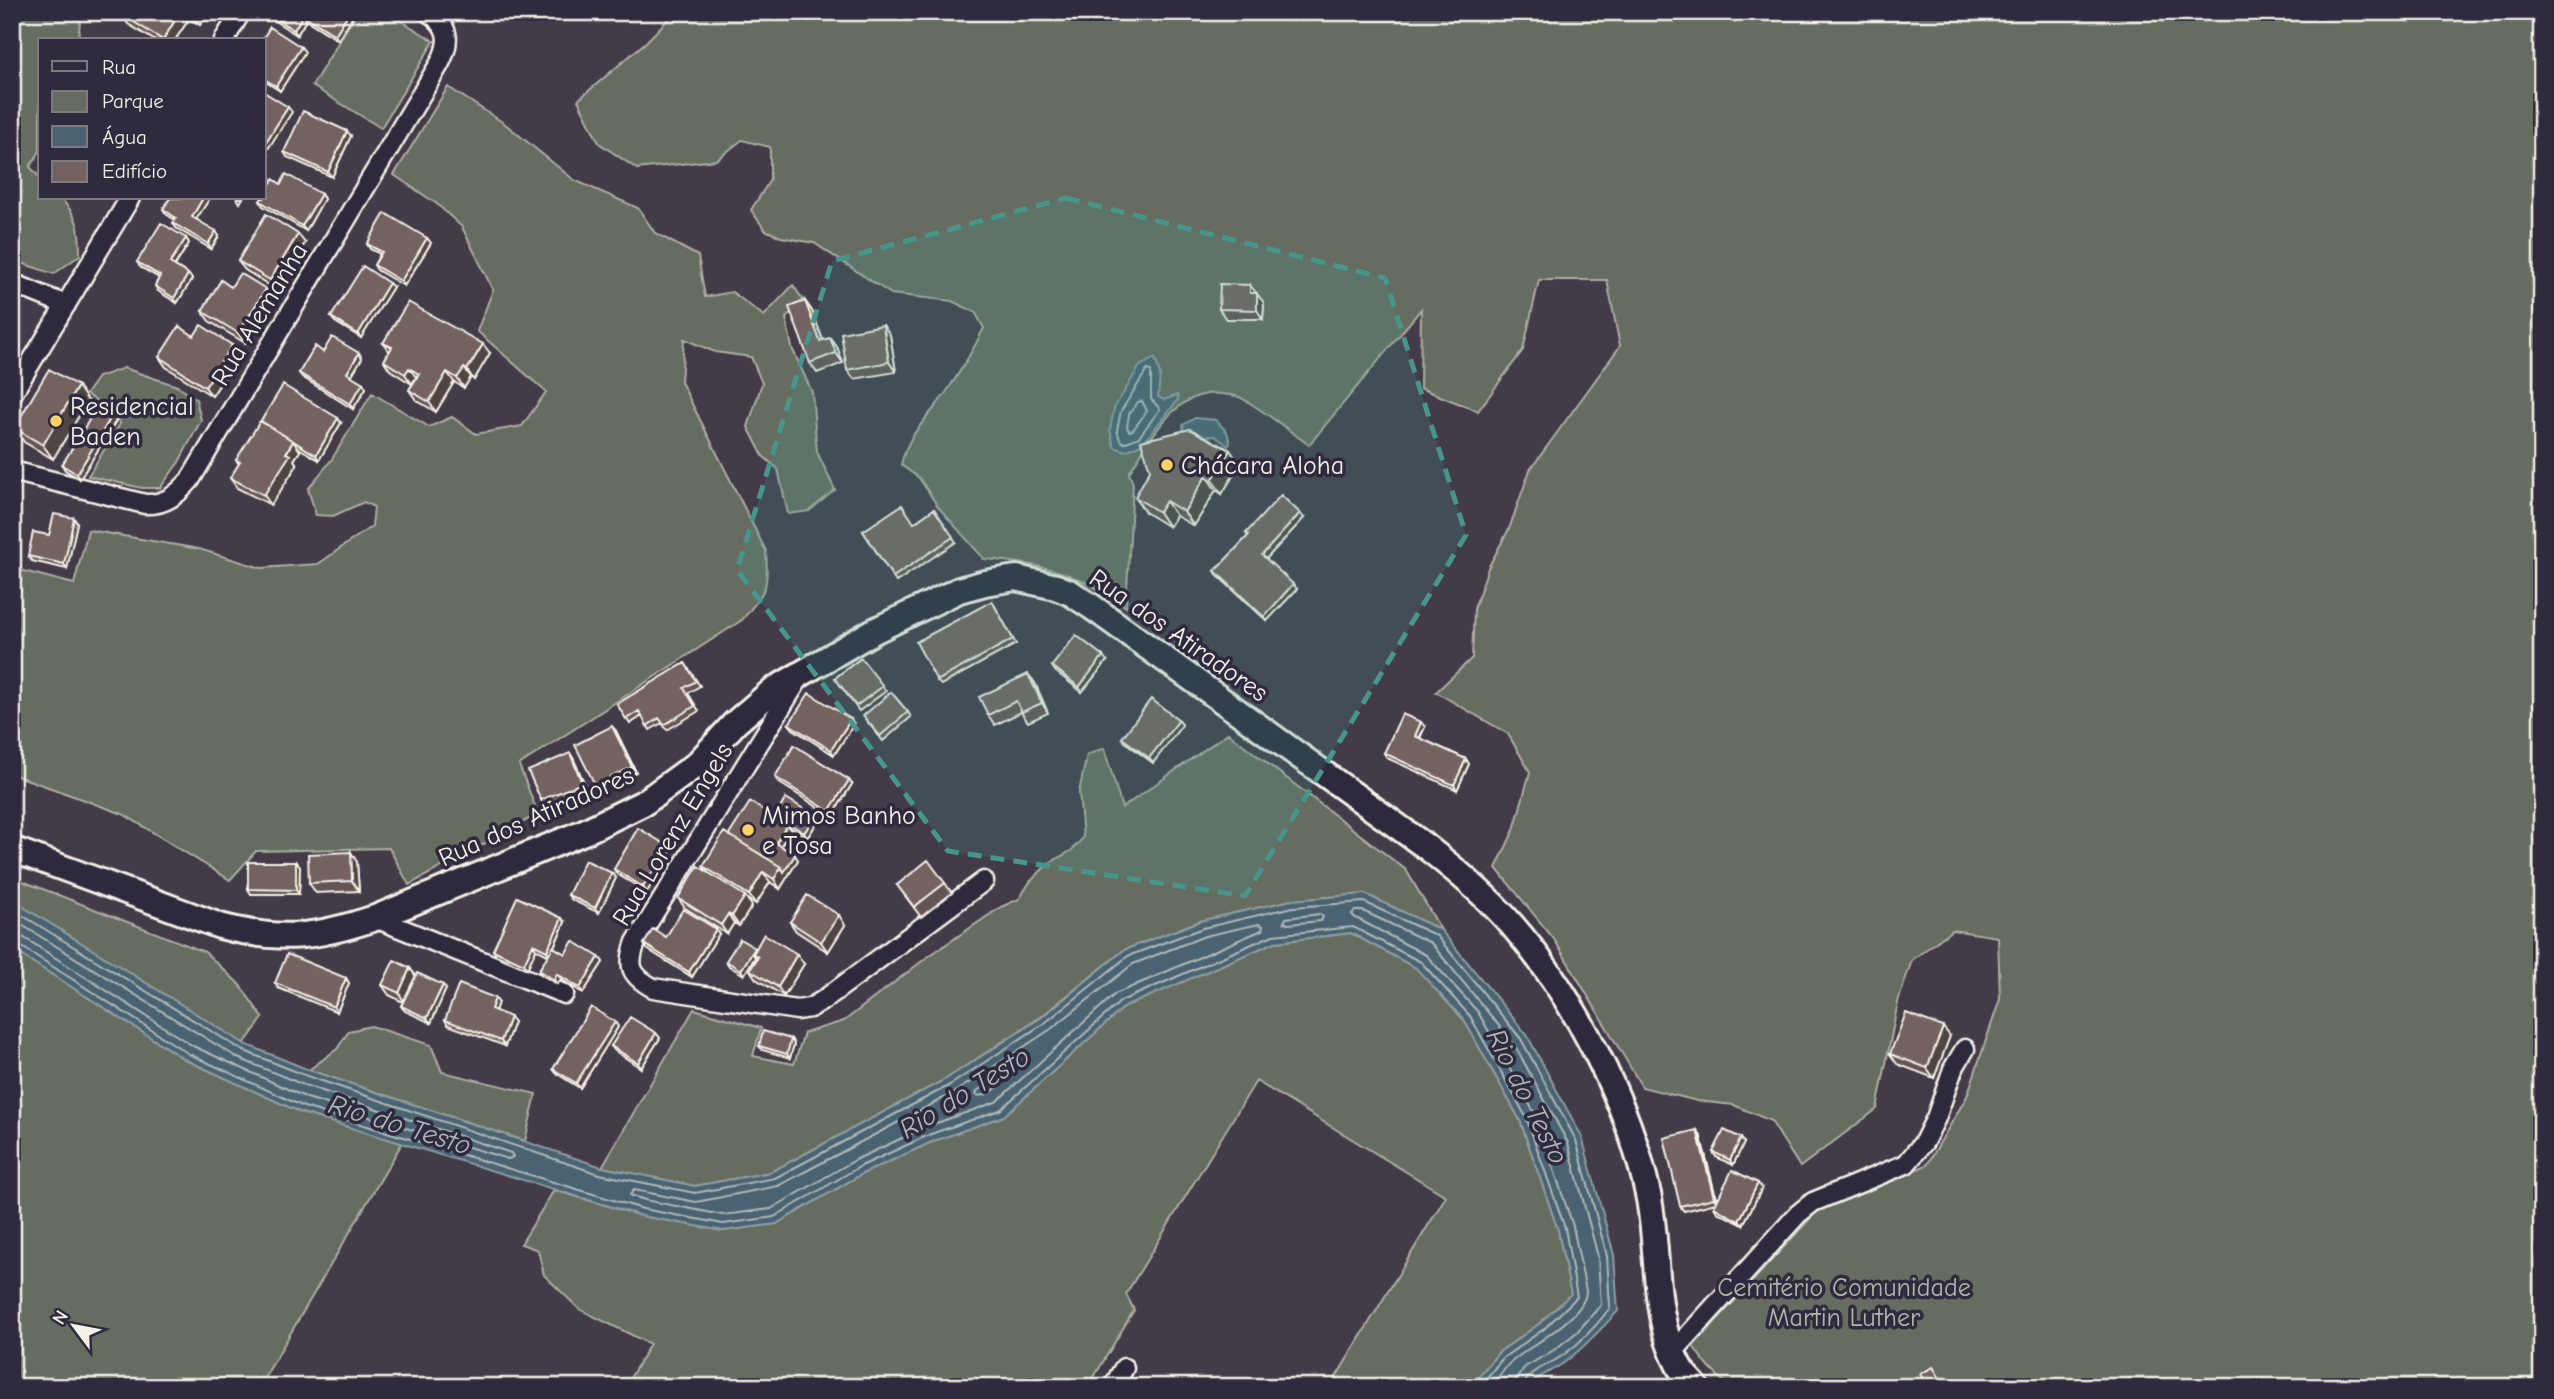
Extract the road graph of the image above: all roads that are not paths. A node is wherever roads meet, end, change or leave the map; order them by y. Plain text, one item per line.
1 (241, 12) edge
2 (428, 12) edge
3 (225, 38) edge
4 (129, 200) edge
5 (12, 283) edge
6 (66, 305) junction
7 (12, 394) edge
8 (12, 471) edge
9 (803, 673) junction
10 (12, 849) edge
11 (984, 881) dead end
12 (375, 918) junction
13 (564, 994) dead end
14 (1965, 1049) dead end
15 (1672, 1352) junction
16 (1124, 1367) dead end
17 (1113, 1387) edge
18 (1696, 1387) edge

1 - 3 street
2 - 8 street, Rua Alemanha
4 - 6 street
5 - 6 street
6 - 7 street
9 - 11 street, Rua Lorenz Engels
9 - 12 street, Rua dos Atiradores
9 - 15 street, Rua dos Atiradores
10 - 12 street, Rua dos Atiradores
12 - 13 street
14 - 15 street
15 - 18 street, Rua dos Atiradores
16 - 17 street

